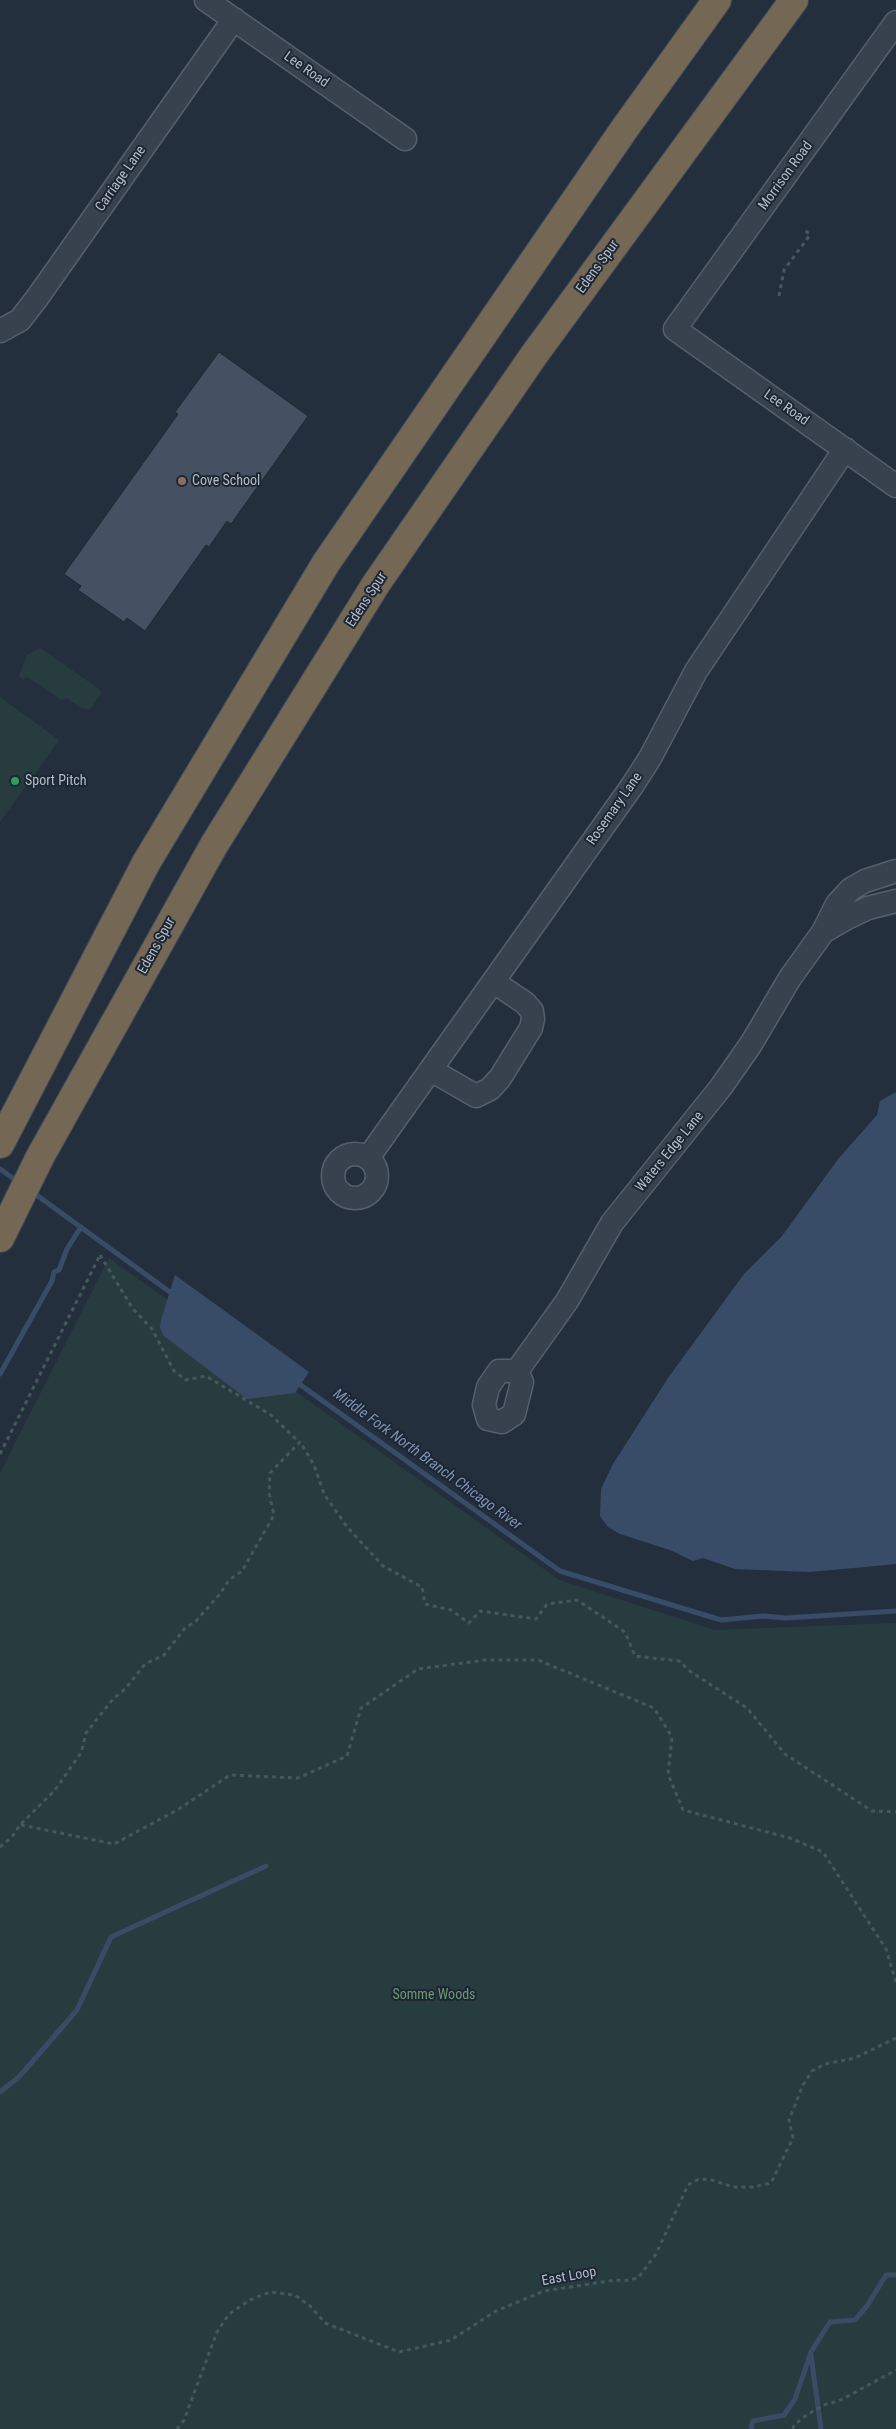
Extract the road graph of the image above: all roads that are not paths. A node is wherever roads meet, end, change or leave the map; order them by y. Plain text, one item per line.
1 (206, 0) edge
2 (717, 0) edge
3 (794, 0) edge
4 (234, 20) junction
5 (896, 22) edge
6 (405, 139) dead end
7 (675, 329) joint
8 (0, 331) edge
9 (845, 449) junction
10 (896, 486) edge
11 (896, 871) edge
12 (896, 901) edge
13 (823, 932) junction
14 (494, 982) junction
15 (430, 1070) junction
16 (3, 1138) edge
17 (368, 1158) dead end
18 (3, 1231) edge
19 (517, 1371) dead end

1 - 4 street, Lee Road
2 - 16 highway
3 - 18 highway, Edens Spur
4 - 6 street, Lee Road
4 - 8 street, Carriage Lane
5 - 7 street, Morrison Road
7 - 9 street, Lee Road
9 - 10 street, Lee Road
9 - 14 street, Rosemary Lane
11 - 13 street, Waters Edge Lane
12 - 13 street, Waters Edge Lane
13 - 19 street, Waters Edge Lane
14 - 15 street, Rosemary Lane
14 - 15 street
15 - 17 street, Rosemary Lane

